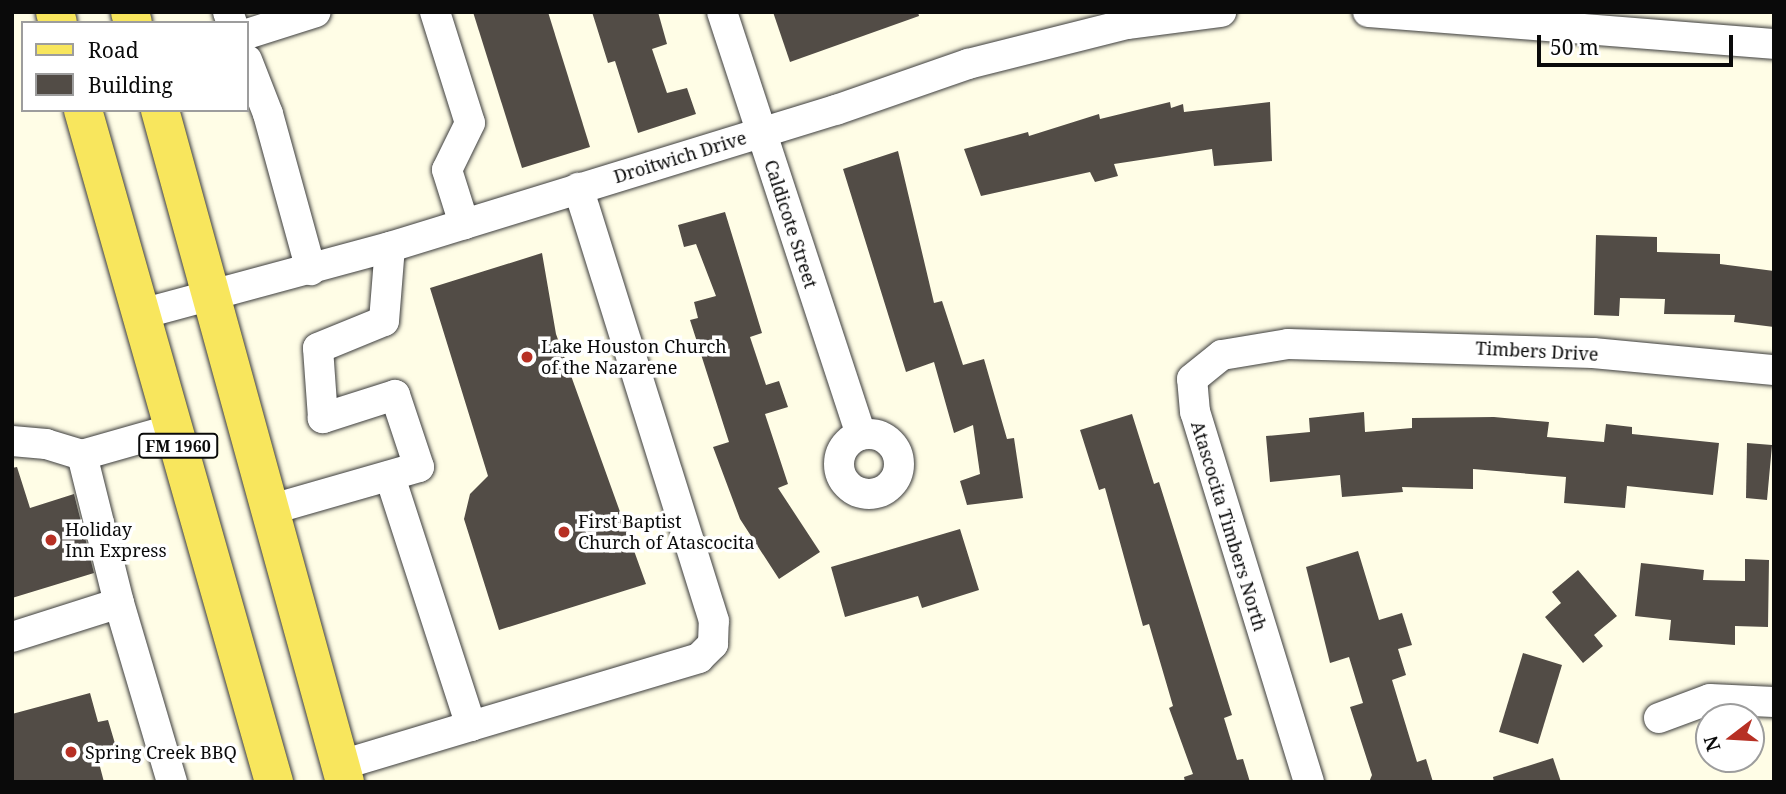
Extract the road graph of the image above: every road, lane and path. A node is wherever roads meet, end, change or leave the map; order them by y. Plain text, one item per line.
1 (316, 12) edge
2 (435, 12) edge
3 (722, 12) edge
4 (1221, 12) edge
5 (1368, 12) edge
6 (248, 34) edge
7 (1774, 44) edge
8 (248, 63) edge
9 (84, 112) edge
10 (161, 112) edge
11 (761, 132) junction
12 (578, 188) junction
13 (464, 224) junction
14 (390, 247) junction
15 (311, 271) junction
16 (211, 296) junction
17 (141, 314) junction
18 (1299, 345) joint
19 (1774, 370) edge
20 (173, 429) junction
21 (861, 435) dead end
22 (12, 441) edge
23 (82, 456) junction
24 (390, 476) junction
25 (269, 510) junction
26 (119, 603) junction
27 (12, 637) edge
28 (1774, 702) edge
29 (1659, 718) dead end
30 (471, 726) junction
31 (343, 773) edge
32 (172, 782) edge
33 (274, 782) edge
34 (1309, 782) edge

1 - 6 street
2 - 13 street
3 - 11 street, Caldicote Street
4 - 11 street, Droitwich Drive
5 - 7 street
8 - 15 street
9 - 17 main road, FM 1960 / FM 1960
10 - 16 main road
11 - 12 street, Droitwich Drive
11 - 21 street, Caldicote Street
12 - 13 street, Droitwich Drive
12 - 30 street
13 - 14 street, Droitwich Drive
14 - 15 street, Droitwich Drive
14 - 24 street
15 - 16 street, Droitwich Drive
16 - 17 street, Droitwich Drive
16 - 25 main road
17 - 20 main road, FM 1960 / FM 1960
18 - 19 street, Timbers Drive
18 - 34 street, Atascocita Timbers North
20 - 23 street
20 - 33 main road, FM 1960 / FM 1960
22 - 23 street
23 - 26 street
24 - 25 street
24 - 30 street
25 - 31 main road
26 - 27 street
26 - 32 street
28 - 29 street
30 - 31 street

